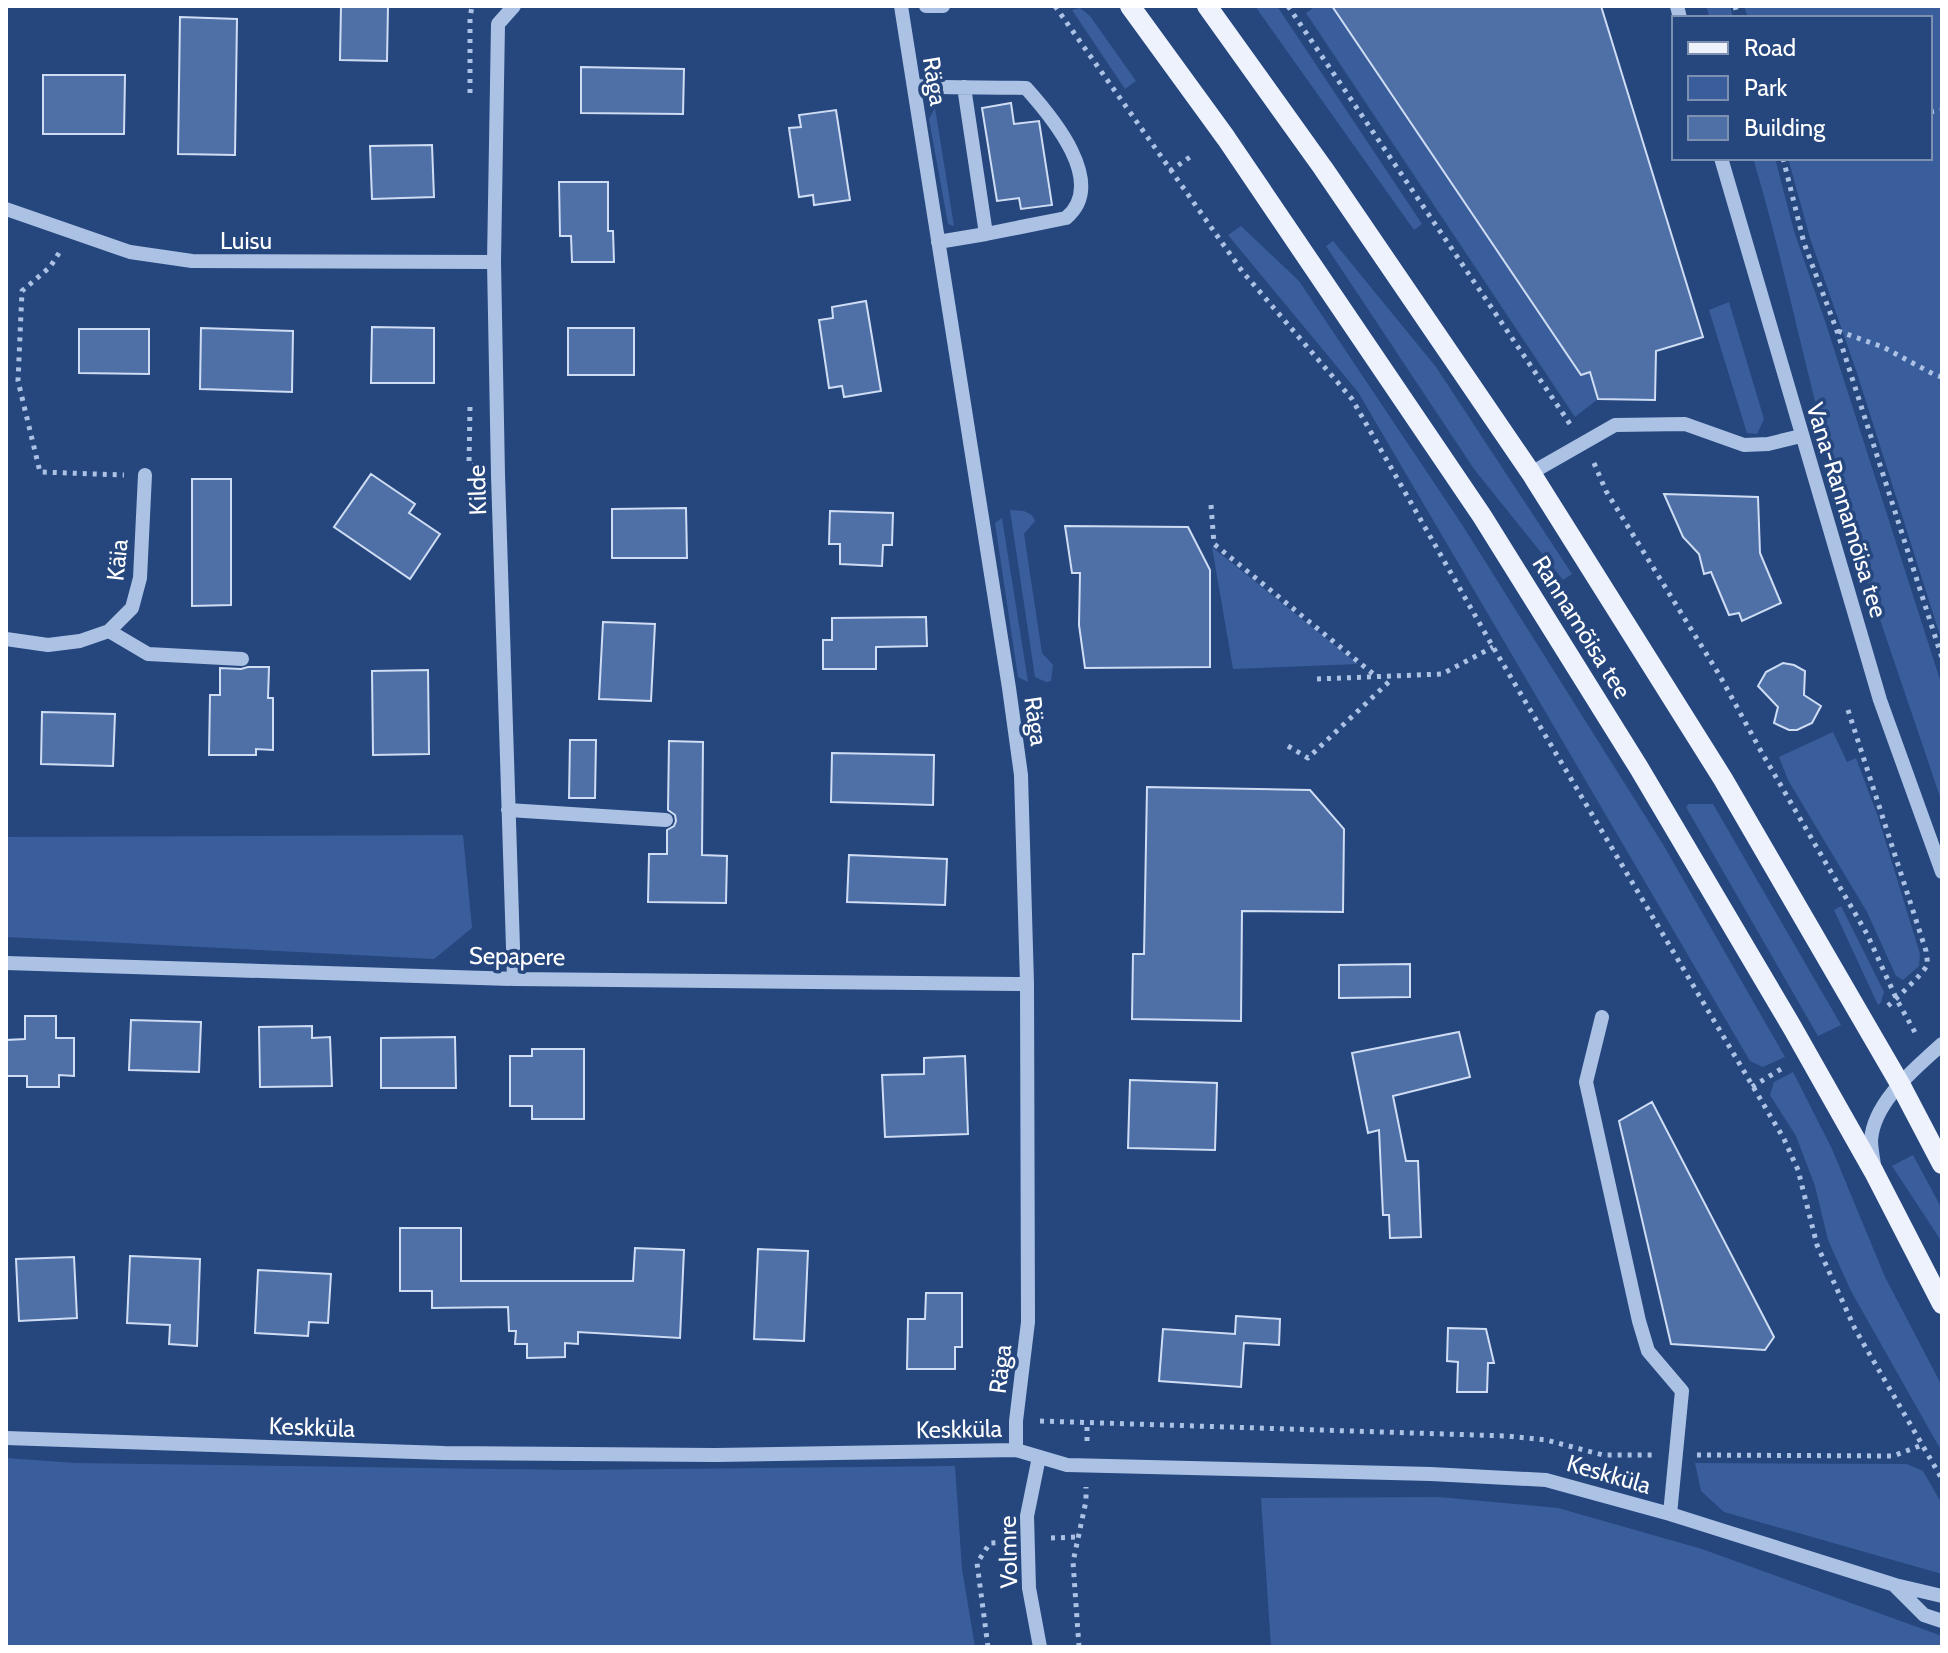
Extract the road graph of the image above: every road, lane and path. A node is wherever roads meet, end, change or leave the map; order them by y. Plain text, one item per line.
1 (514, 6) edge
2 (901, 6) edge
3 (926, 6) edge
4 (943, 6) edge
5 (1055, 6) edge
6 (1130, 6) edge
7 (1207, 6) edge
8 (1302, 6) edge
9 (1735, 6) edge
10 (1742, 6) edge
11 (1290, 9) edge
12 (1738, 16) edge
13 (914, 86) junction
14 (964, 87) junction
15 (1190, 157) dead end
16 (1722, 160) edge
17 (1783, 160) edge
18 (1170, 171) junction
19 (6, 209) edge
20 (73, 231) junction
21 (986, 234) junction
22 (938, 242) junction
23 (494, 262) junction
24 (1837, 331) junction
25 (1942, 377) edge
26 (1801, 436) junction
27 (1583, 445) junction
28 (1531, 473) junction
29 (145, 475) joint
30 (1211, 505) dead end
31 (109, 631) junction
32 (6, 639) edge
33 (1493, 647) junction
34 (1942, 658) edge
35 (242, 659) dead end
36 (1377, 677) junction
37 (1393, 677) junction
38 (1317, 679) dead end
39 (1848, 710) dead end
40 (1288, 746) dead end
41 (508, 810) junction
42 (666, 820) dead end
43 (1942, 872) edge
44 (6, 963) edge
45 (514, 979) junction
46 (1027, 984) junction
47 (1602, 1017) dead end
48 (1942, 1044) edge
49 (1900, 1084) junction
50 (1942, 1164) edge
51 (1874, 1172) junction
52 (1942, 1304) edge
53 (1016, 1421) junction
54 (1087, 1422) junction
55 (6, 1438) edge
56 (1922, 1445) junction
57 (1016, 1450) junction
58 (1676, 1455) junction
59 (1039, 1457) junction
60 (1086, 1466) junction
61 (1942, 1479) edge
62 (1670, 1514) junction
63 (1895, 1585) junction
64 (1942, 1596) edge
65 (1942, 1621) edge
66 (1040, 1647) edge
67 (1079, 1647) edge

1 - 23 street, Kilde
2 - 13 street, Räga
3 - 4 street
5 - 18 path
6 - 51 main road, Rannamõisa tee
7 - 28 main road, Rannamõisa tee
8 - 11 path
9 - 12 path
10 - 12 path
11 - 27 path
13 - 14 street
13 - 22 street, Räga
14 - 21 street
14 - 21 street
15 - 18 path
16 - 26 street, Vana-Rannamõisa tee
17 - 24 path
18 - 33 path
19 - 20 street, Luisu
20 - 23 street, Luisu
20 - 29 path
21 - 22 street
22 - 46 street, Räga
23 - 41 street, Kilde
24 - 25 path
24 - 34 path
26 - 27 street
26 - 43 street, Vana-Rannamõisa tee
27 - 28 street
27 - 39 path
28 - 49 main road, Rannamõisa tee
29 - 31 street, Käia
30 - 36 path
31 - 32 street
31 - 35 street
33 - 37 path
33 - 56 path
36 - 37 path
36 - 38 path
37 - 40 path
41 - 42 street
41 - 45 street, Kilde
44 - 45 street, Sepapere
45 - 46 street, Sepapere
46 - 53 street, Räga
47 - 58 street
48 - 49 street
49 - 50 main road, Rannamõisa tee
49 - 51 street
51 - 52 main road, Rannamõisa tee
53 - 54 path
53 - 57 street, Räga
54 - 58 path
54 - 60 path
55 - 57 street, Keskküla
56 - 58 path
56 - 61 path
57 - 59 street, Keskküla
58 - 62 street
59 - 60 street, Keskküla
59 - 66 street, Volmre
60 - 62 street, Keskküla
60 - 67 path
62 - 63 street, Keskküla
63 - 64 street, Keskküla
63 - 65 street, Keskküla

